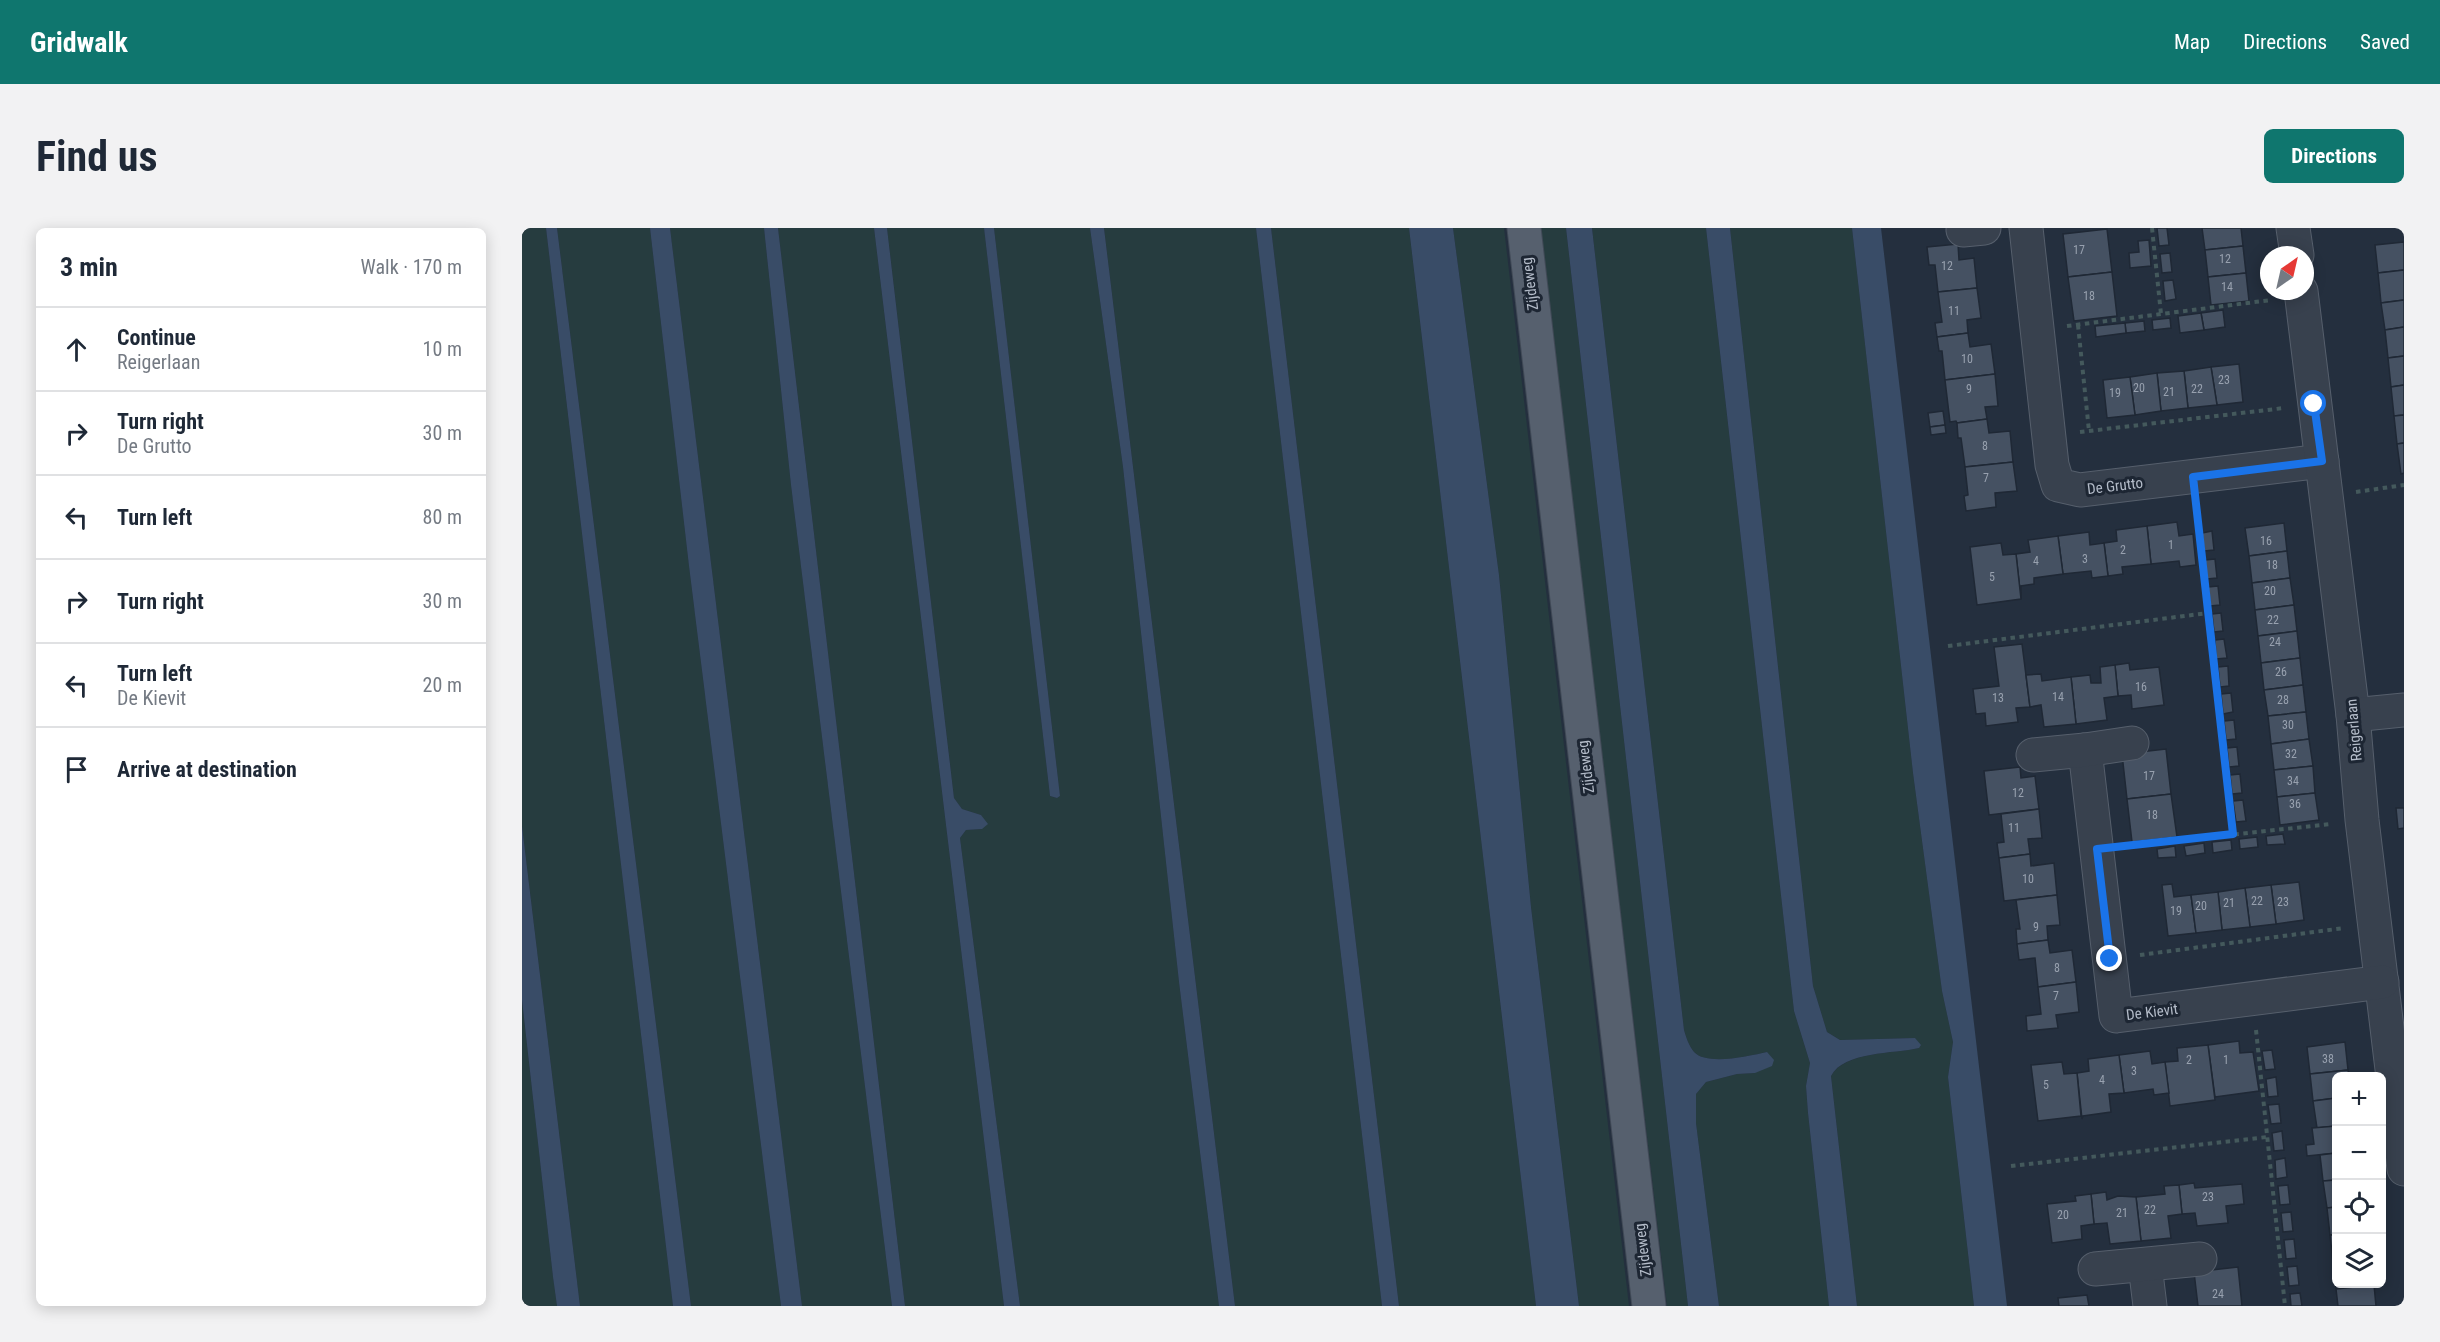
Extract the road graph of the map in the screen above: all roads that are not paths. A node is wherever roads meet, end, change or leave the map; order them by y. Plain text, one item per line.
1 (1524, 228) edge
2 (2026, 228) edge
3 (2293, 228) edge
4 (2295, 246) edge
5 (2302, 300) edge
6 (2322, 461) junction
7 (2404, 710) edge
8 (2353, 716) junction
9 (2132, 742) dead end
10 (2085, 750) junction
11 (2033, 755) dead end
12 (2382, 982) junction
13 (2404, 1169) edge
14 (2200, 1259) dead end
15 (2145, 1265) junction
16 (2095, 1269) dead end
17 (1649, 1306) edge
18 (2150, 1306) edge

1 - 17 main road, Zijdeweg
2 - 6 street, De Grutto
3 - 4 street
5 - 6 street, Reigerlaan
6 - 8 street, Reigerlaan
7 - 8 street
8 - 12 street, Reigerlaan
9 - 10 street
10 - 11 street
10 - 12 street, De Kievit
12 - 13 street, Reigerlaan
14 - 15 street
15 - 16 street
15 - 18 street

